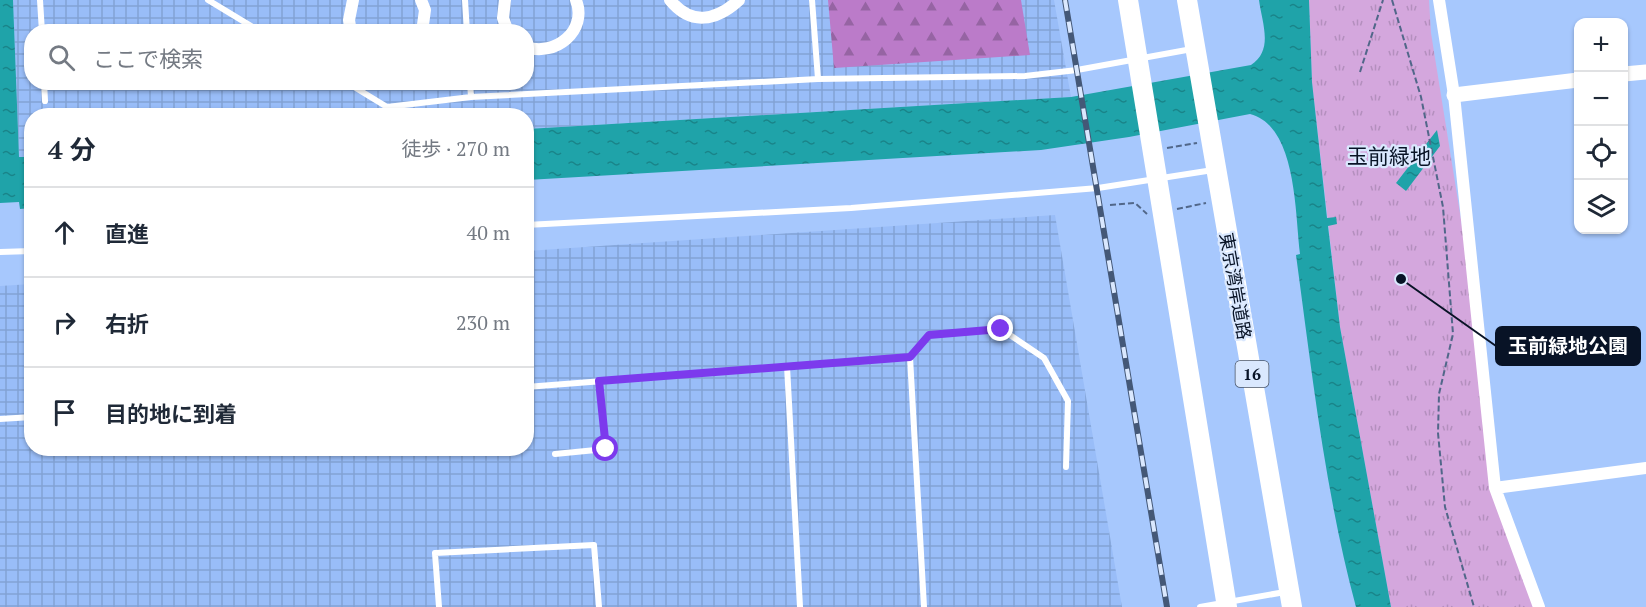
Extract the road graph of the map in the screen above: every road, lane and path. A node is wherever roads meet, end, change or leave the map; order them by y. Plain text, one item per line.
1 (40, 0) edge
2 (208, 0) edge
3 (353, 0) edge
4 (421, 0) edge
5 (465, 0) edge
6 (505, 0) edge
7 (576, 0) edge
8 (670, 0) edge
9 (739, 0) edge
10 (812, 0) edge
11 (1128, 0) edge
12 (1187, 0) edge
13 (1383, 0) edge
14 (1392, 0) edge
15 (1439, 0) edge
16 (42, 24) edge
17 (248, 24) edge
18 (350, 24) edge
19 (423, 24) edge
20 (466, 24) edge
21 (505, 24) edge
22 (534, 48) edge
23 (1195, 48) junction
24 (1138, 58) junction
25 (1360, 72) dead end
26 (1646, 72) edge
27 (1628, 74) edge
28 (818, 79) junction
29 (1574, 80) edge
30 (44, 90) edge
31 (359, 90) edge
32 (471, 90) edge
33 (1454, 95) junction
34 (471, 97) junction
35 (45, 101) dead end
36 (1209, 141) junction
37 (1153, 150) junction
38 (1214, 170) junction
39 (1157, 179) junction
40 (1220, 200) junction
41 (1155, 213) junction
42 (534, 225) edge
43 (24, 251) edge
44 (0, 252) edge
45 (910, 357) junction
46 (787, 366) junction
47 (599, 381) junction
48 (534, 386) edge
49 (24, 418) edge
50 (0, 419) edge
51 (555, 454) dead end
52 (1066, 467) dead end
53 (1646, 468) edge
54 (1495, 488) junction
55 (1291, 599) edge
56 (1226, 605) edge
57 (439, 607) edge
58 (599, 607) edge
59 (800, 607) edge
60 (924, 607) edge
61 (1200, 607) edge
62 (1474, 607) edge
63 (1539, 607) edge

1 - 16 lane
2 - 17 lane
3 - 18 street
4 - 19 street
5 - 20 lane
6 - 21 street
7 - 22 street
8 - 9 street
10 - 28 lane
11 - 24 highway
12 - 23 highway, 東京湾岸道路 / 16
13 - 25 path
14 - 62 path
15 - 33 street
23 - 24 lane
23 - 36 highway, 東京湾岸道路 / 16
24 - 28 lane
24 - 37 highway
26 - 27 street
28 - 34 lane
29 - 33 street
30 - 35 lane
31 - 34 lane
32 - 34 lane
33 - 54 street
36 - 37 path
36 - 38 highway, 東京湾岸道路 / 16
37 - 39 highway
38 - 39 lane
38 - 40 highway, 東京湾岸道路 / 16
39 - 41 highway
39 - 42 lane
40 - 41 path
40 - 55 highway, 東京湾岸道路 / 16
41 - 56 highway
43 - 44 lane
45 - 46 lane
45 - 52 lane
45 - 60 lane
46 - 47 lane
46 - 59 lane
47 - 48 lane
47 - 51 lane
49 - 50 lane
53 - 54 street
54 - 63 street
55 - 56 lane
56 - 61 lane
57 - 58 lane

